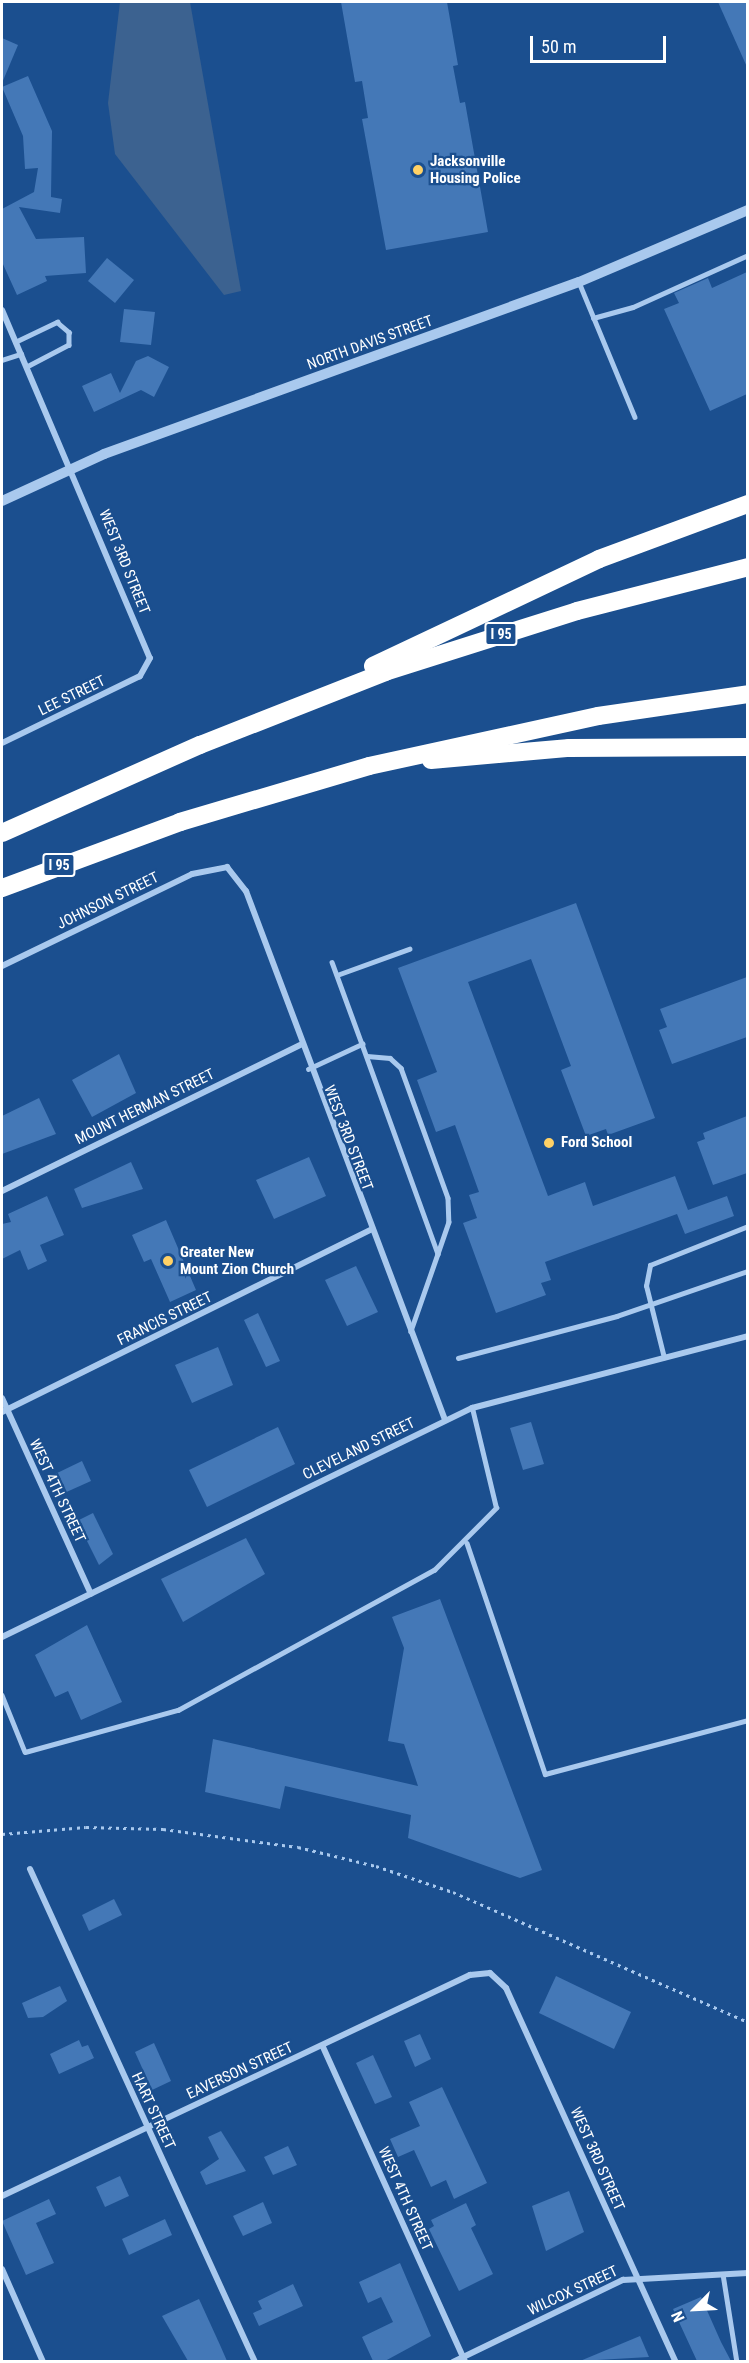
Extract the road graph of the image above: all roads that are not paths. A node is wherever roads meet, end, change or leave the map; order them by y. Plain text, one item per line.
1 (747, 210) edge
2 (747, 255) edge
3 (579, 282) junction
4 (2, 310) edge
5 (593, 318) junction
6 (10, 329) junction
7 (2, 330) edge
8 (15, 342) junction
9 (21, 354) junction
10 (2, 360) edge
11 (27, 367) junction
12 (635, 417) dead end
13 (72, 468) junction
14 (2, 501) edge
15 (747, 504) edge
16 (747, 567) edge
17 (148, 666) joint
18 (747, 694) edge
19 (261, 719) junction
20 (2, 743) edge
21 (747, 747) edge
22 (369, 766) junction
23 (2, 833) edge
24 (227, 867) joint
25 (2, 888) edge
26 (409, 949) dead end
27 (332, 962) dead end
28 (2, 966) edge
29 (337, 975) junction
30 (362, 1044) junction
31 (300, 1045) junction
32 (367, 1056) junction
33 (308, 1069) junction
34 (2, 1191) edge
35 (747, 1226) edge
36 (371, 1230) junction
37 (438, 1254) junction
38 (747, 1271) edge
39 (651, 1306) junction
40 (410, 1334) junction
41 (747, 1336) edge
42 (458, 1358) dead end
43 (664, 1359) junction
44 (2, 1398) edge
45 (472, 1408) junction
46 (4, 1411) edge
47 (445, 1420) junction
48 (467, 1543) junction
49 (91, 1594) junction
50 (2, 1637) edge
51 (2, 1695) edge
52 (747, 1720) edge
53 (30, 1869) dead end
54 (490, 1973) joint
55 (323, 2047) junction
56 (148, 2127) junction
57 (2, 2196) edge
58 (2, 2269) edge
59 (747, 2273) edge
60 (723, 2274) junction
61 (637, 2277) junction
62 (464, 2359) edge
63 (44, 2361) edge
64 (255, 2361) edge
65 (453, 2361) edge
66 (676, 2361) edge
67 (737, 2361) edge

1 - 3 street, NORTH DAVIS STREET
2 - 5 lane
3 - 5 lane
3 - 13 street, NORTH DAVIS STREET
4 - 6 street, WEST 3RD STREET
5 - 12 lane
6 - 7 lane
6 - 8 street, WEST 3RD STREET
8 - 9 street, WEST 3RD STREET
8 - 11 lane
9 - 10 lane
9 - 11 street, WEST 3RD STREET
11 - 13 street, WEST 3RD STREET
13 - 14 street, NORTH DAVIS STREET
13 - 17 street, WEST 3RD STREET
15 - 19 highway
16 - 19 highway, I 95
17 - 20 street, LEE STREET
18 - 22 highway, I 95
19 - 23 highway, I 95
21 - 22 highway
22 - 25 highway, I 95
24 - 28 street, JOHNSON STREET
24 - 31 street, WEST 3RD STREET
26 - 29 lane
27 - 29 lane
29 - 30 lane
30 - 32 lane
30 - 33 lane
31 - 33 street, WEST 3RD STREET
31 - 34 street, MOUNT HERMAN STREET
32 - 37 lane
32 - 37 lane
33 - 36 street, WEST 3RD STREET
35 - 39 lane
36 - 40 street, WEST 3RD STREET
36 - 46 street, FRANCIS STREET
37 - 40 lane
38 - 39 lane
39 - 42 lane
39 - 43 lane
40 - 47 street, WEST 3RD STREET
41 - 43 street, CLEVELAND STREET
43 - 45 street, CLEVELAND STREET
44 - 46 street, WEST 4TH STREET
45 - 47 street, CLEVELAND STREET
45 - 48 lane
46 - 49 street, WEST 4TH STREET
47 - 49 street, CLEVELAND STREET
48 - 51 lane
48 - 52 lane
49 - 50 street, CLEVELAND STREET
53 - 56 street, HART STREET
54 - 55 street, EAVERSON STREET
54 - 61 street, WEST 3RD STREET
55 - 56 street, EAVERSON STREET
55 - 62 street, WEST 4TH STREET
56 - 57 street, EAVERSON STREET
56 - 64 street, HART STREET
58 - 63 street
59 - 60 street, WILCOX STREET
60 - 61 street, WILCOX STREET
60 - 67 lane
61 - 62 street, WILCOX STREET
61 - 66 street, WEST 3RD STREET
62 - 65 street, WILCOX STREET

